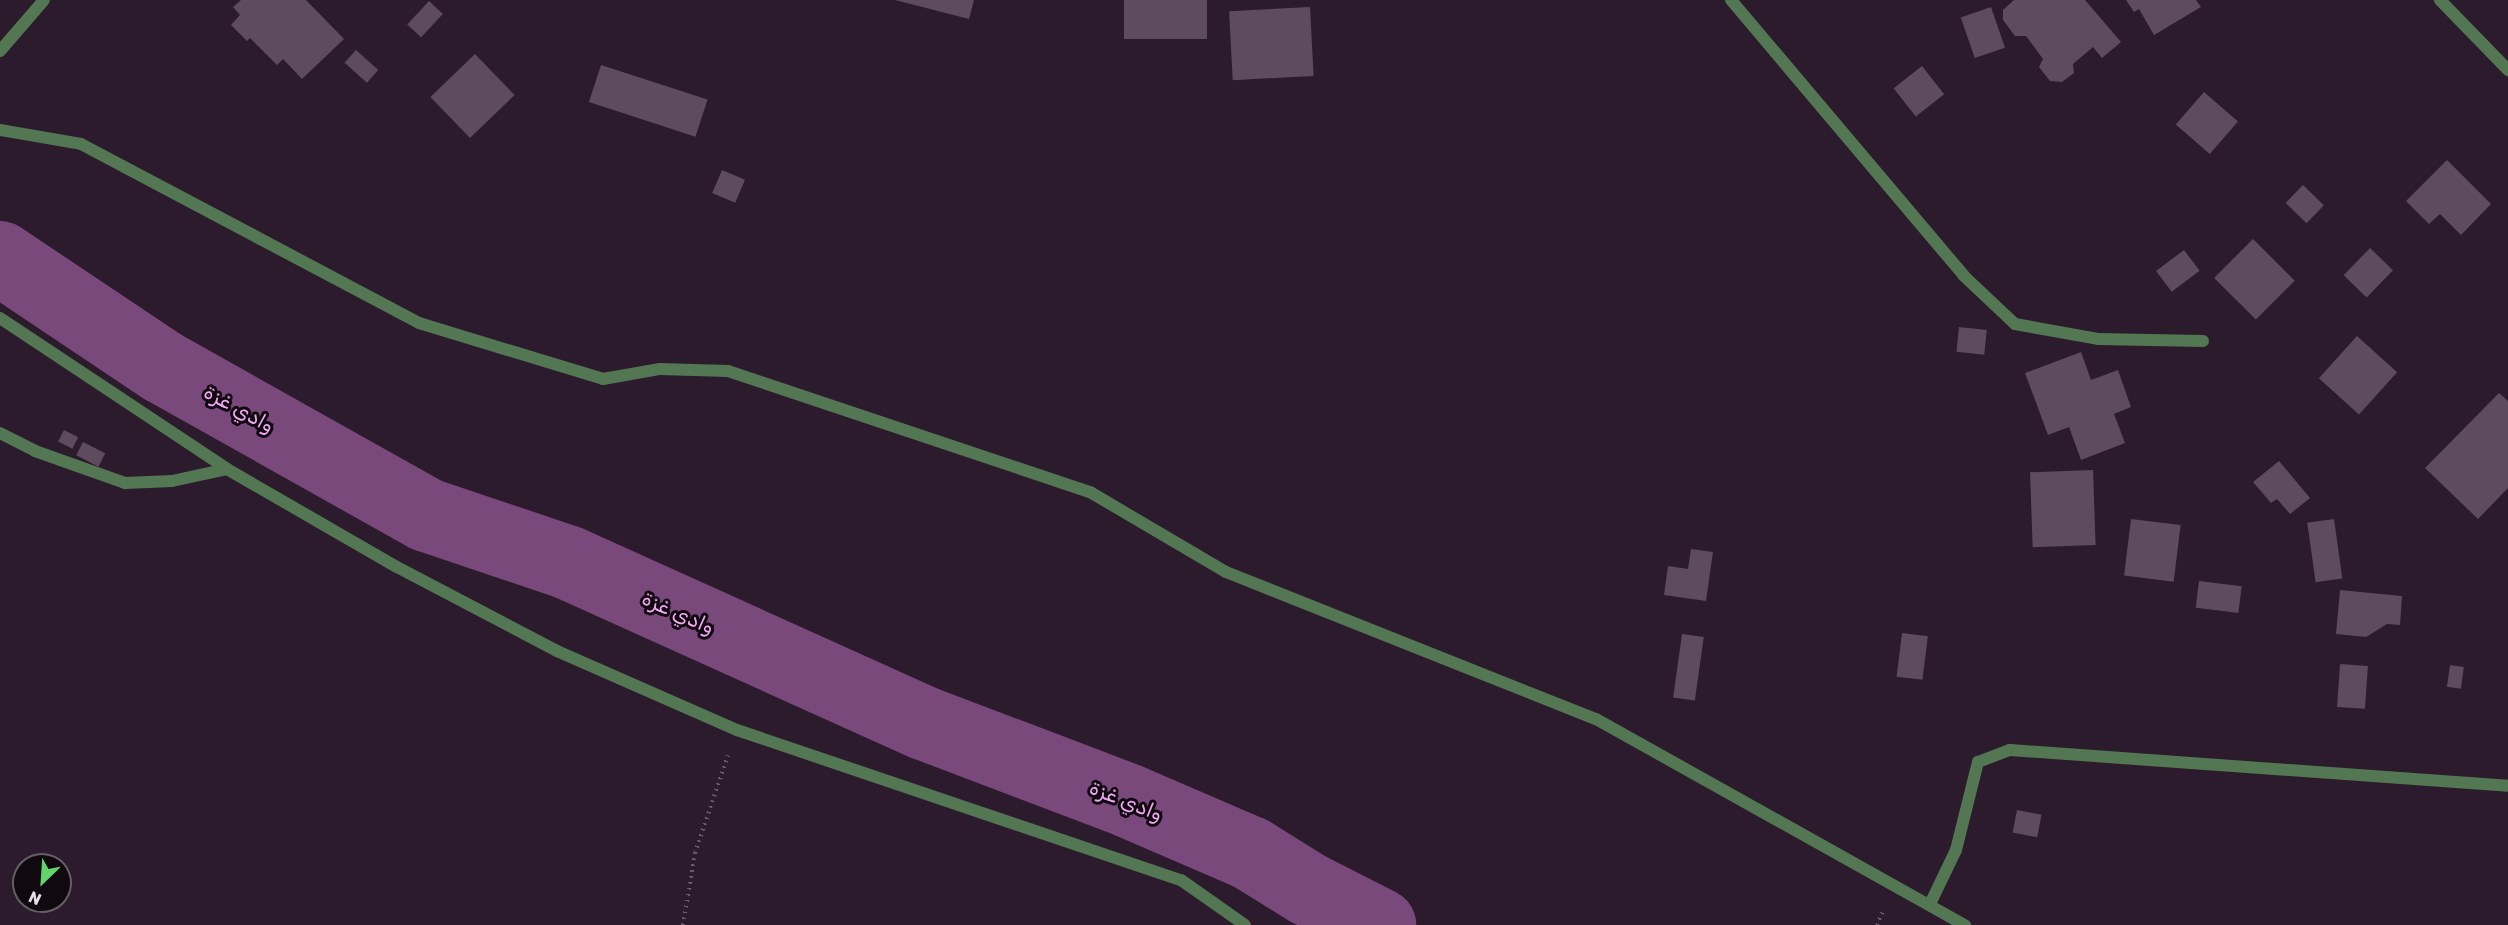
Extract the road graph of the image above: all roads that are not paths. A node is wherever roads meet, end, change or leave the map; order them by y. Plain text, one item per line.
1 (44, 0) edge
2 (1731, 0) edge
3 (2440, 0) edge
4 (0, 51) edge
5 (2508, 70) edge
6 (0, 130) edge
7 (0, 318) edge
8 (2203, 341) dead end
9 (0, 433) edge
10 (227, 469) junction
11 (2508, 786) edge
12 (1929, 904) junction
13 (1245, 925) edge
14 (1965, 925) edge

1 - 4 street
2 - 8 street
3 - 5 street
6 - 12 street
7 - 10 street
9 - 10 street
10 - 13 street
11 - 12 street
12 - 14 street

